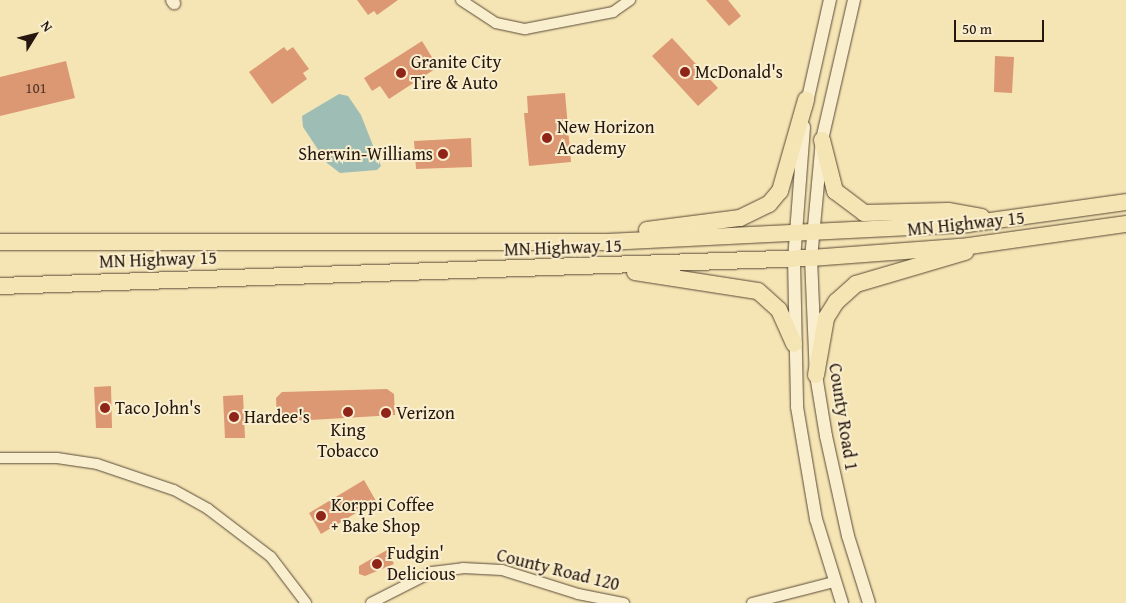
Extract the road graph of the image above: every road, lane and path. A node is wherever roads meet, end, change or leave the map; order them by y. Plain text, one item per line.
1 (461, 0) edge
2 (630, 0) edge
3 (830, 0) edge
4 (854, 0) edge
5 (806, 100) junction
6 (822, 140) junction
7 (1126, 202) edge
8 (995, 220) junction
9 (1126, 224) edge
10 (795, 231) junction
11 (814, 232) junction
12 (0, 242) edge
13 (559, 242) junction
14 (997, 242) junction
15 (811, 258) junction
16 (794, 259) junction
17 (600, 267) junction
18 (0, 286) edge
19 (794, 344) junction
20 (816, 375) junction
21 (0, 458) edge
22 (834, 582) junction
23 (306, 603) edge
24 (371, 603) edge
25 (624, 603) edge
26 (752, 603) edge
27 (842, 603) edge
28 (869, 603) edge

1 - 2 street
3 - 5 street
4 - 6 street, County Road 1
5 - 10 street
5 - 13 highway
6 - 8 highway
6 - 11 street, County Road 1
7 - 8 highway, MN Highway 15
8 - 11 highway, MN Highway 15
9 - 14 highway, MN Highway 15
10 - 11 highway, MN Highway 15
10 - 13 highway, MN Highway 15
10 - 16 street
11 - 15 street, County Road 1
12 - 13 highway, MN Highway 15
14 - 15 highway, MN Highway 15
14 - 20 highway
15 - 16 highway, MN Highway 15
15 - 20 street, County Road 1
16 - 17 highway, MN Highway 15
16 - 19 street
17 - 18 highway, MN Highway 15
17 - 19 highway
19 - 22 street
20 - 28 street, County Road 1
21 - 23 street
22 - 26 street
22 - 27 street
24 - 25 street, County Road 120

